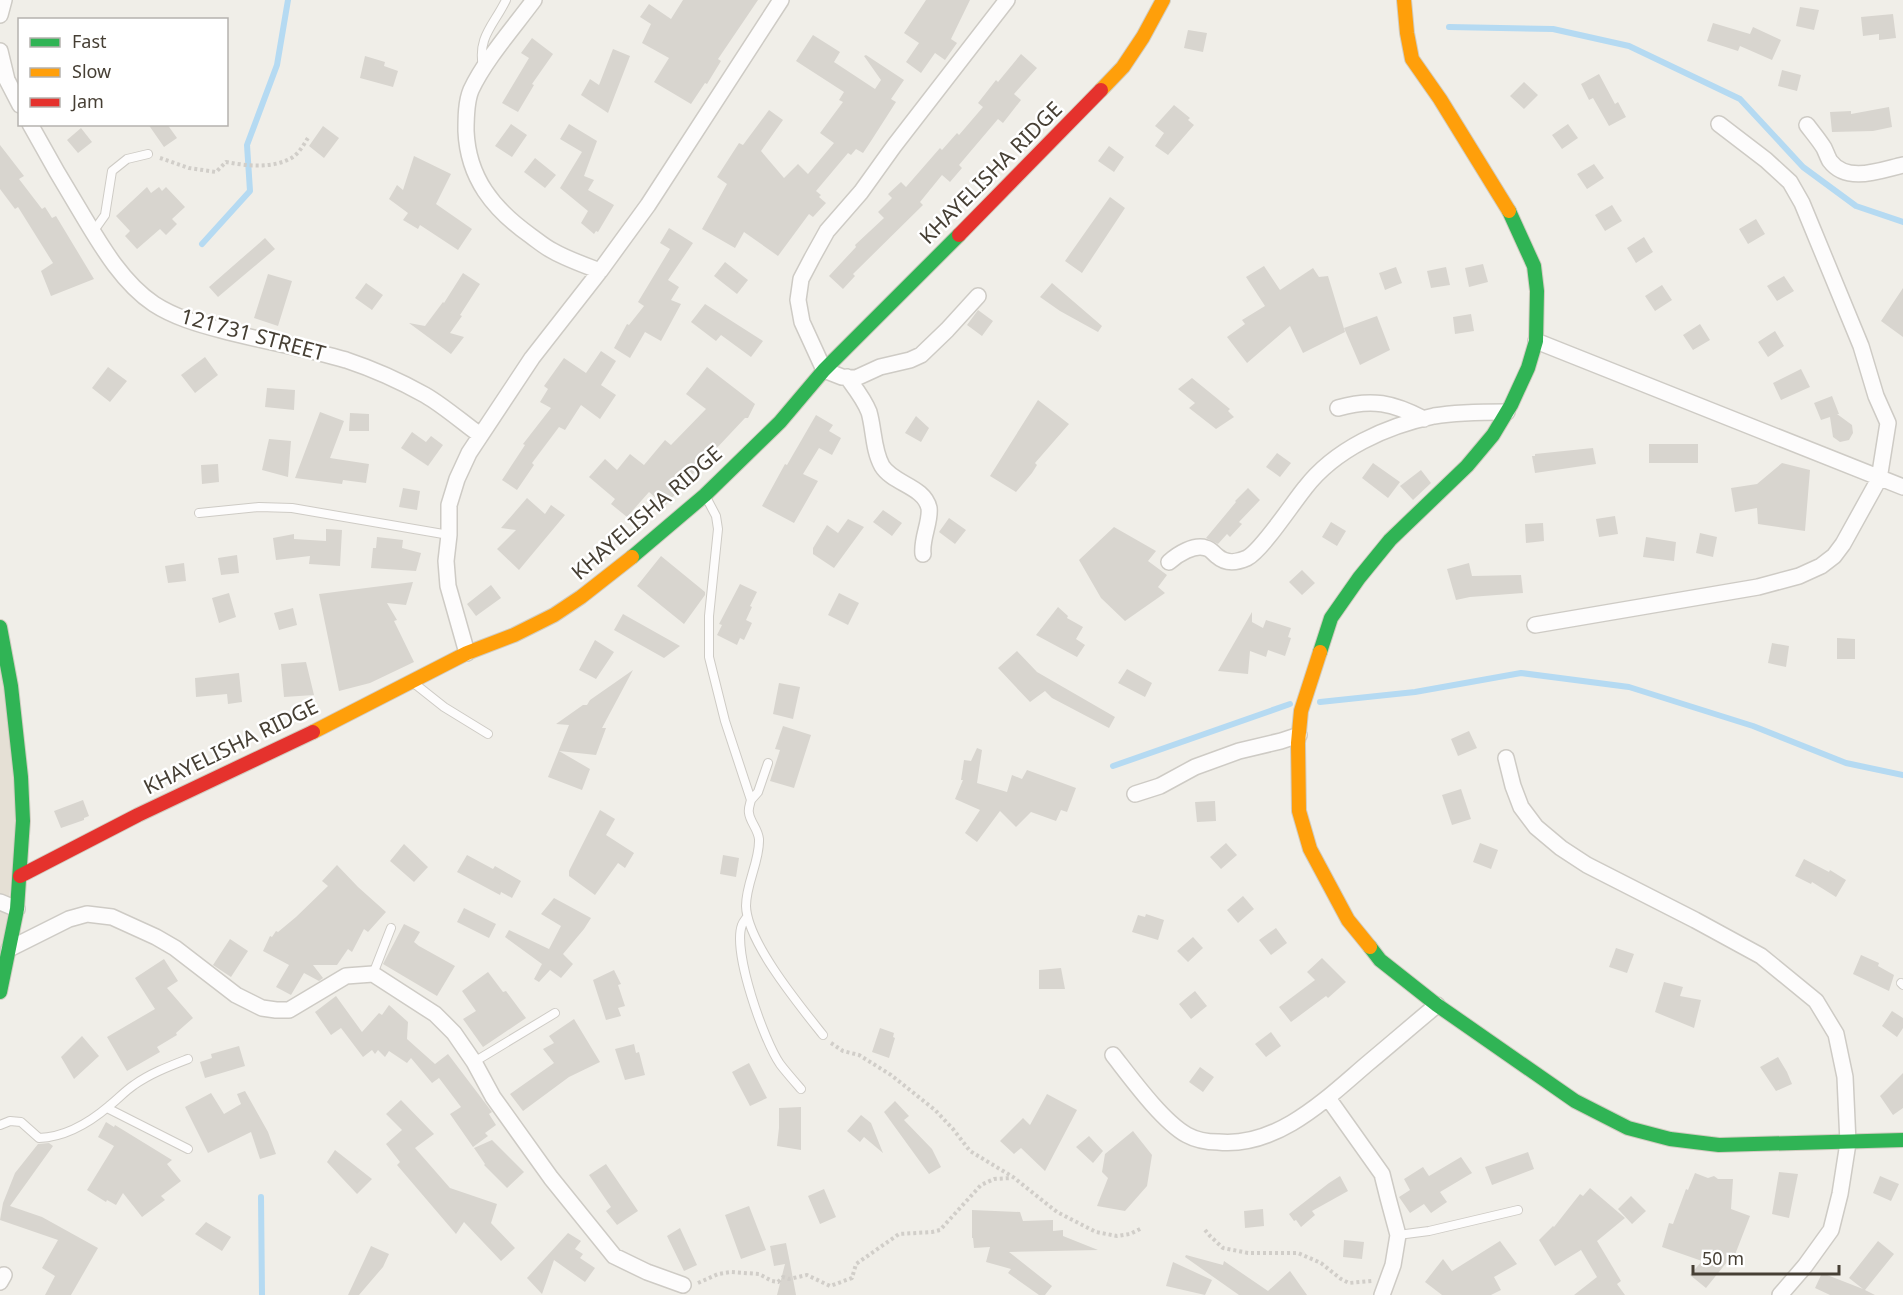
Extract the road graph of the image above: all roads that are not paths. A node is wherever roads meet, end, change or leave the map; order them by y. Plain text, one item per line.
1 (4, 0) edge
2 (506, 0) edge
3 (534, 0) edge
4 (781, 0) edge
5 (1007, 0) edge
6 (1163, 0) edge
7 (1404, 0) edge
8 (0, 15) edge
9 (0, 51) edge
10 (483, 70) junction
11 (18, 101) edge
12 (1719, 124) dead end
13 (1807, 125) dead end
14 (31, 126) edge
15 (148, 154) road end
16 (1903, 165) edge
17 (93, 232) junction
18 (600, 271) junction
19 (978, 296) dead end
20 (1536, 341) junction
21 (824, 370) junction
22 (847, 377) junction
23 (1338, 408) dead end
24 (1507, 412) junction
25 (1424, 419) junction
26 (480, 435) junction
27 (1879, 479) junction
28 (1903, 488) edge
29 (705, 495) junction
30 (199, 513) dead end
31 (449, 535) junction
32 (923, 554) dead end
33 (1169, 562) dead end
34 (1535, 625) dead end
35 (0, 627) edge
36 (466, 653) junction
37 (412, 681) junction
38 (488, 734) dead end
39 (1299, 735) junction
40 (1506, 758) dead end
41 (768, 763) dead end
42 (1135, 795) dead end
43 (751, 800) junction
44 (20, 876) junction
45 (0, 902) edge
46 (17, 909) junction
47 (747, 917) junction
48 (391, 928) dead end
49 (9, 950) junction
50 (373, 974) junction
51 (0, 992) edge
52 (1437, 1005) junction
53 (555, 1013) dead end
54 (823, 1035) road end
55 (1113, 1055) dead end
56 (188, 1059) dead end
57 (474, 1062) junction
58 (801, 1089) dead end
59 (1328, 1098) junction
60 (107, 1108) junction
61 (0, 1125) edge
62 (1903, 1140) edge
63 (1848, 1143) junction
64 (188, 1149) dead end
65 (1518, 1210) dead end
66 (1398, 1235) junction
67 (683, 1285) road end
68 (1384, 1290) edge
69 (1780, 1295) edge

1 - 8 street
2 - 10 lane
3 - 10 street
4 - 18 street
5 - 21 street
6 - 21 street, KHAYELISHA RIDGE
7 - 20 street
9 - 11 street
10 - 18 street
12 - 27 street
13 - 16 street
14 - 17 street, 121731 STREET
15 - 17 lane
17 - 26 street, 121731 STREET
18 - 26 street
19 - 22 street
20 - 24 street
20 - 27 street
21 - 22 street
21 - 29 street, KHAYELISHA RIDGE
22 - 32 street
23 - 25 street
24 - 25 street
24 - 39 street
25 - 33 street
26 - 31 street
27 - 28 street
27 - 34 street
29 - 36 street, KHAYELISHA RIDGE
29 - 43 lane
30 - 31 lane
31 - 36 street
35 - 44 street
36 - 37 street, KHAYELISHA RIDGE
37 - 38 lane
37 - 44 street, KHAYELISHA RIDGE
39 - 42 street
39 - 52 street
40 - 63 street
41 - 43 lane
43 - 47 lane
44 - 46 street
45 - 46 street
46 - 49 street
47 - 54 lane
47 - 58 lane
48 - 50 lane
49 - 50 street
49 - 51 street
50 - 57 street
52 - 59 street
52 - 63 street
53 - 57 lane
55 - 59 street
56 - 60 lane
57 - 67 street
59 - 66 street
60 - 61 lane
60 - 64 lane
62 - 63 street
63 - 69 street
65 - 66 lane
66 - 68 street

